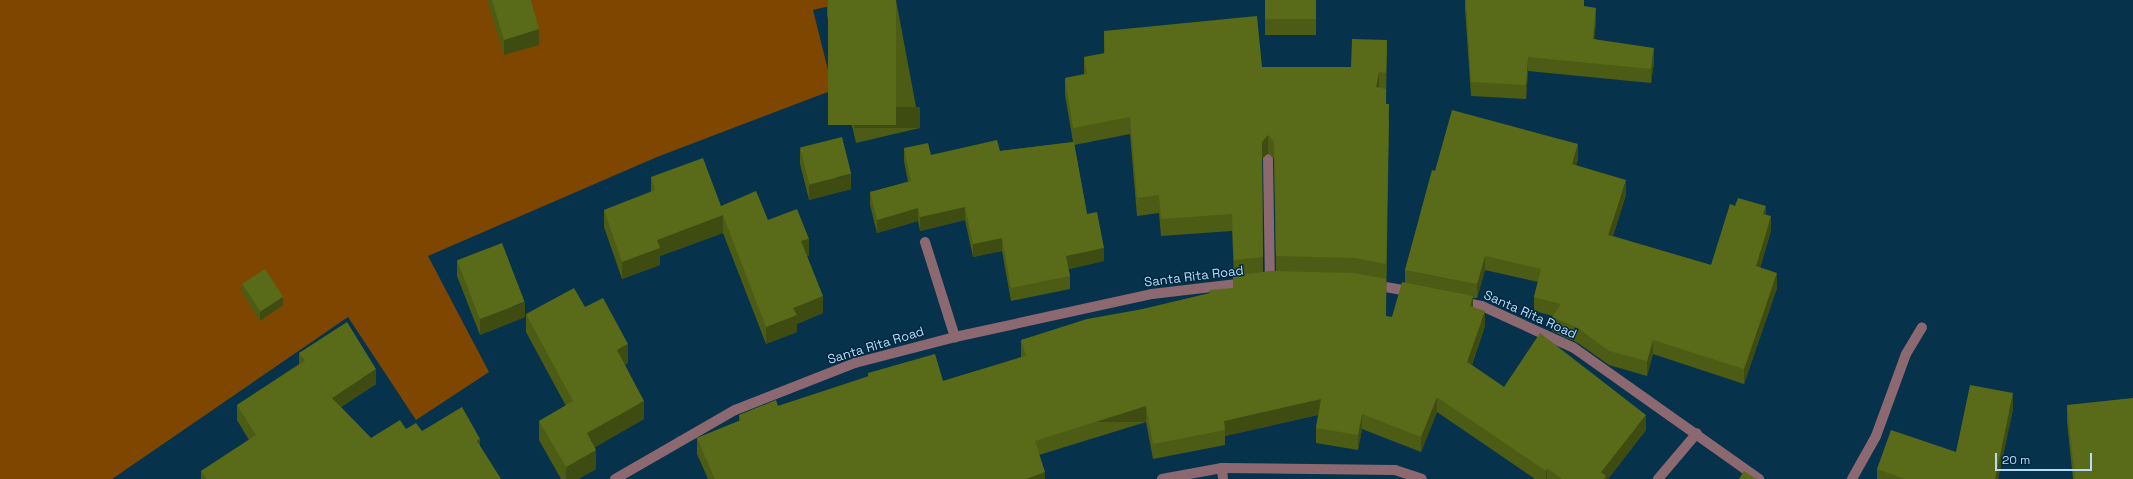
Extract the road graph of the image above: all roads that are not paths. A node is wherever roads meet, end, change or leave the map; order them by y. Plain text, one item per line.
1 (1268, 159) dead end
2 (925, 242) dead end
3 (1362, 283) edge
4 (1422, 294) edge
5 (1452, 300) edge
6 (1922, 327) dead end
7 (955, 337) junction
8 (1697, 433) junction
9 (1222, 468) junction
10 (614, 479) edge
11 (1162, 479) edge
12 (1223, 479) edge
13 (1422, 479) edge
14 (1658, 479) edge
15 (1759, 479) edge
16 (1852, 479) edge

1 - 7 street, Santa Rita Road
2 - 7 street
3 - 4 street
5 - 8 street, Santa Rita Road
6 - 16 street
7 - 10 street, Santa Rita Road
8 - 14 street
8 - 15 street, Santa Rita Road
9 - 11 street
9 - 12 street
9 - 13 street

